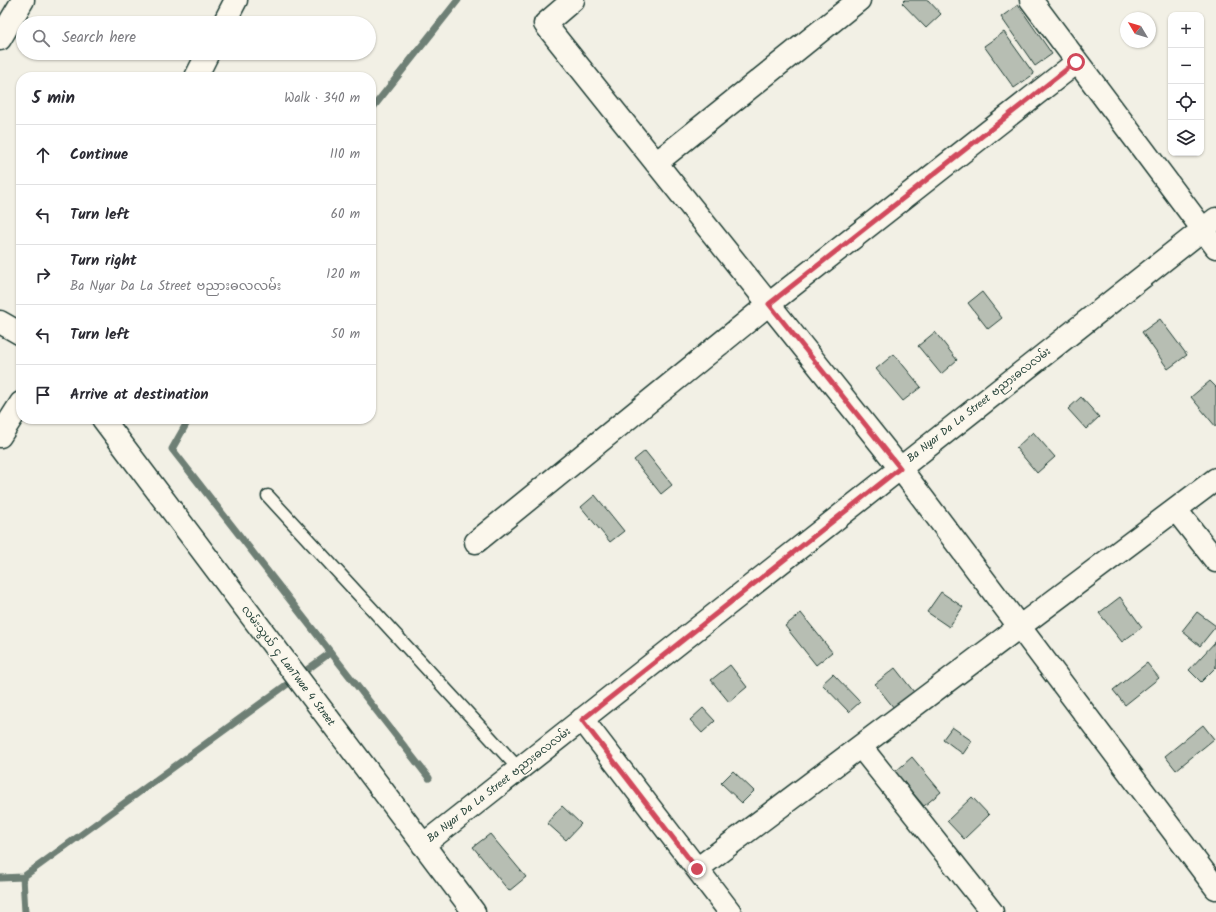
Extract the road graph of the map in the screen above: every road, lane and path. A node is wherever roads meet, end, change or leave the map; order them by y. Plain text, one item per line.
1 (23, 0) edge
2 (573, 0) edge
3 (859, 0) edge
4 (1031, 0) edge
5 (234, 1) edge
6 (227, 16) edge
7 (0, 38) edge
8 (204, 60) edge
9 (1076, 62) junction
10 (198, 72) edge
11 (656, 163) junction
12 (1209, 224) edge
13 (1216, 247) edge
14 (769, 304) junction
15 (0, 322) edge
16 (16, 331) edge
17 (16, 412) edge
18 (107, 424) edge
19 (0, 436) edge
20 (900, 468) junction
21 (1216, 480) edge
22 (268, 496) dead end
23 (1176, 510) junction
24 (476, 542) dead end
25 (1216, 561) edge
26 (1020, 628) junction
27 (582, 720) junction
28 (861, 747) junction
29 (519, 769) junction
30 (423, 845) junction
31 (697, 869) junction
32 (1216, 888) edge
33 (983, 909) edge
34 (474, 912) edge
35 (730, 912) edge

1 - 7 street
2 - 11 street
3 - 11 street
4 - 9 street
5 - 6 street
8 - 10 street
9 - 12 street
9 - 14 street
11 - 14 street
12 - 13 street
12 - 20 street, Ba Nyar Da La Street ဗညားဓလလမ်း
14 - 20 street
14 - 24 street
15 - 16 street
17 - 19 street
18 - 30 street, လမ်းသွယ် ၄ LanTwae 4 Street
20 - 26 street
20 - 27 street, Ba Nyar Da La Street ဗညားဓလလမ်း
21 - 23 street
22 - 29 lane
23 - 25 street
23 - 26 street
26 - 28 street
26 - 32 street
27 - 29 street, Ba Nyar Da La Street ဗညားဓလလမ်း
27 - 31 street
28 - 31 street
28 - 33 street
29 - 30 street, Ba Nyar Da La Street ဗညားဓလလမ်း
30 - 34 street, လမ်းသွယ် ၄ LanTwae 4 Street
31 - 35 street

